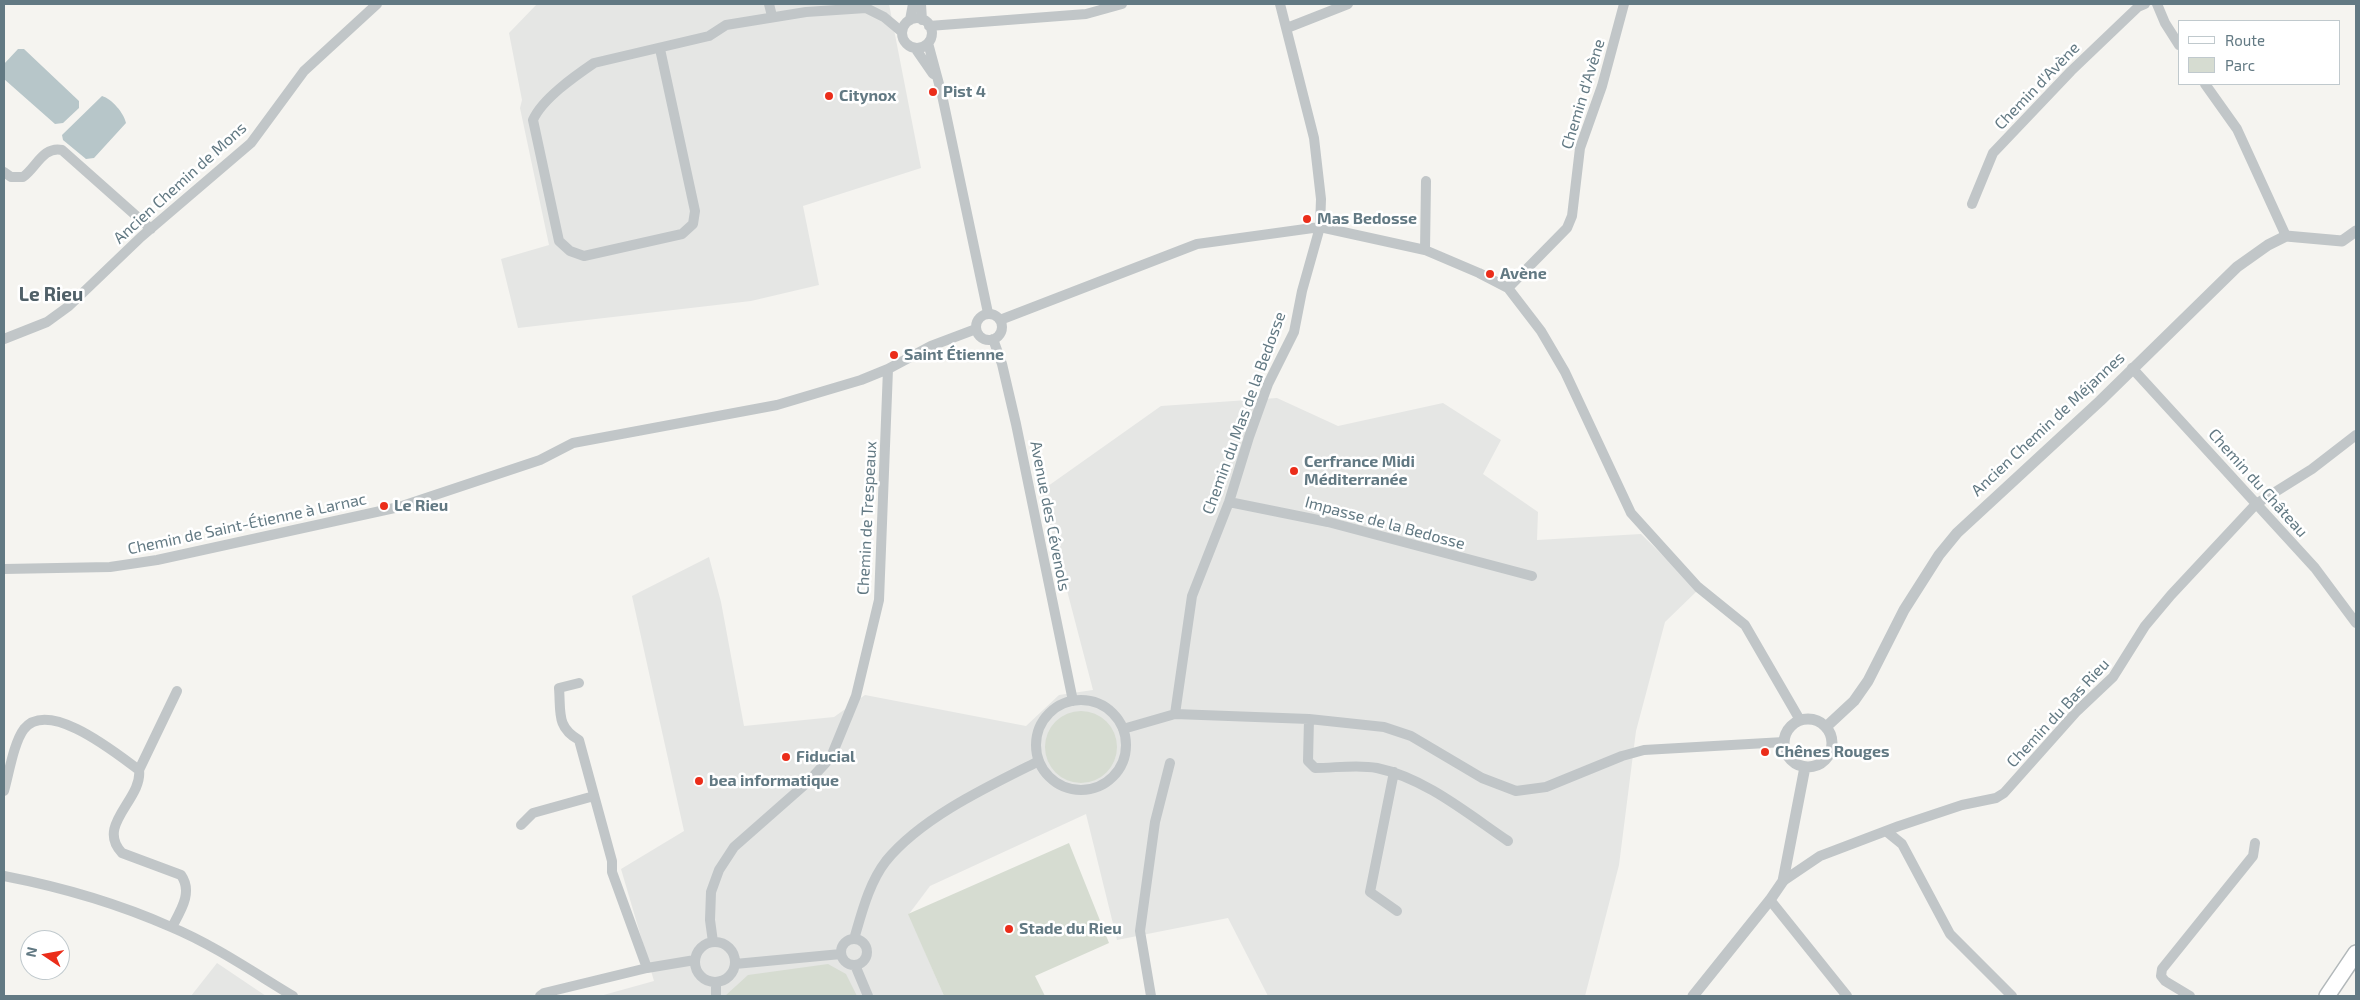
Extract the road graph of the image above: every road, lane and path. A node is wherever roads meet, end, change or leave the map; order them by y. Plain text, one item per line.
1 (377, 4) edge
2 (769, 4) edge
3 (913, 4) edge
4 (921, 4) edge
5 (1122, 4) edge
6 (1280, 4) edge
7 (1348, 4) edge
8 (1624, 4) edge
9 (2145, 4) edge
10 (2157, 4) edge
11 (772, 16) junction
12 (926, 23) junction
13 (906, 25) junction
14 (1287, 28) junction
15 (928, 43) junction
16 (2178, 43) edge
17 (915, 48) junction
18 (660, 49) junction
19 (936, 78) junction
20 (2207, 85) edge
21 (4, 172) edge
22 (1426, 181) dead end
23 (1972, 204) dead end
24 (1320, 226) junction
25 (151, 229) junction
26 (2356, 231) edge
27 (2286, 236) junction
28 (1425, 250) junction
29 (1508, 288) junction
30 (988, 313) junction
31 (1000, 320) junction
32 (976, 329) junction
33 (4, 339) edge
34 (993, 339) junction
35 (888, 368) junction
36 (2132, 368) junction
37 (2356, 436) edge
38 (1230, 502) junction
39 (2256, 504) junction
40 (4, 569) edge
41 (1532, 576) dead end
42 (2356, 623) edge
43 (579, 683) dead end
44 (177, 691) dead end
45 (1073, 701) junction
46 (1175, 714) junction
47 (1309, 719) junction
48 (1800, 720) junction
49 (1826, 727) junction
50 (1123, 729) junction
51 (1784, 742) junction
52 (1039, 761) junction
53 (1170, 763) dead end
54 (1805, 767) junction
55 (139, 770) junction
56 (1394, 772) junction
57 (4, 791) edge
58 (594, 796) junction
59 (521, 825) dead end
60 (1886, 832) junction
61 (1508, 841) dead end
62 (2255, 844) dead end
63 (4, 876) edge
64 (1783, 881) junction
65 (1770, 900) junction
66 (1396, 911) dead end
67 (172, 927) junction
68 (854, 939) junction
69 (713, 942) junction
70 (2356, 953) edge
71 (841, 954) junction
72 (695, 960) junction
73 (735, 964) junction
74 (855, 965) junction
75 (647, 968) junction
76 (716, 982) junction
77 (293, 996) edge
78 (540, 996) edge
79 (716, 996) edge
80 (868, 996) edge
81 (1151, 996) edge
82 (1693, 996) edge
83 (1847, 996) edge
84 (2012, 996) edge
85 (2190, 996) edge
86 (2327, 996) edge

1 - 25 street, Ancien Chemin de Mons
2 - 11 street
3 - 13 street
4 - 12 street
5 - 12 street
6 - 14 street, Chemin du Mas de la Bedosse
7 - 14 street
8 - 29 street, Chemin d'Avène
9 - 23 street, Chemin d'Avène
10 - 16 street
11 - 13 street
11 - 18 street
12 - 13 street
12 - 15 street
13 - 17 street
14 - 24 street, Chemin du Mas de la Bedosse
15 - 17 street
15 - 19 street
17 - 19 street
18 - 18 street
19 - 30 street
20 - 27 street
21 - 25 street
22 - 28 street
24 - 28 street
24 - 31 street
24 - 38 street, Chemin du Mas de la Bedosse
25 - 33 street, Ancien Chemin de Mons
26 - 27 street
27 - 36 street, Ancien Chemin de Méjannes
28 - 29 street
29 - 48 street
30 - 31 street
30 - 32 street
31 - 34 street
32 - 34 street
32 - 35 street, Chemin de Saint-Étienne à Larnac
34 - 45 street, Avenue des Cévenols
35 - 40 street, Chemin de Saint-Étienne à Larnac
35 - 69 street, Chemin de Trespeaux
36 - 39 street, Chemin du Château
36 - 49 street, Ancien Chemin de Méjannes
37 - 39 street, Chemin du Bas Rieu
38 - 41 street, Impasse de la Bedosse
38 - 46 street, Chemin du Mas de la Bedosse
39 - 42 street, Chemin du Château
39 - 60 street, Chemin du Bas Rieu
43 - 58 street
44 - 55 street
45 - 50 street
45 - 52 street
46 - 47 street
46 - 50 street
47 - 51 street
47 - 56 street
48 - 49 street
48 - 51 street
49 - 54 street
50 - 52 street
51 - 54 street
52 - 68 street
53 - 81 street
54 - 64 street
55 - 57 street
55 - 67 street
56 - 61 street
56 - 66 street
58 - 59 street
58 - 75 street
60 - 64 street, Chemin du Bas Rieu
60 - 84 street
62 - 85 street
63 - 67 street
64 - 65 street
65 - 82 street
65 - 83 street
67 - 77 street
68 - 71 street
68 - 74 street
69 - 72 street
69 - 73 street
70 - 86 main road
71 - 73 street
71 - 74 street
72 - 75 street
72 - 76 street
73 - 76 street
74 - 80 street
75 - 78 street
76 - 79 street

